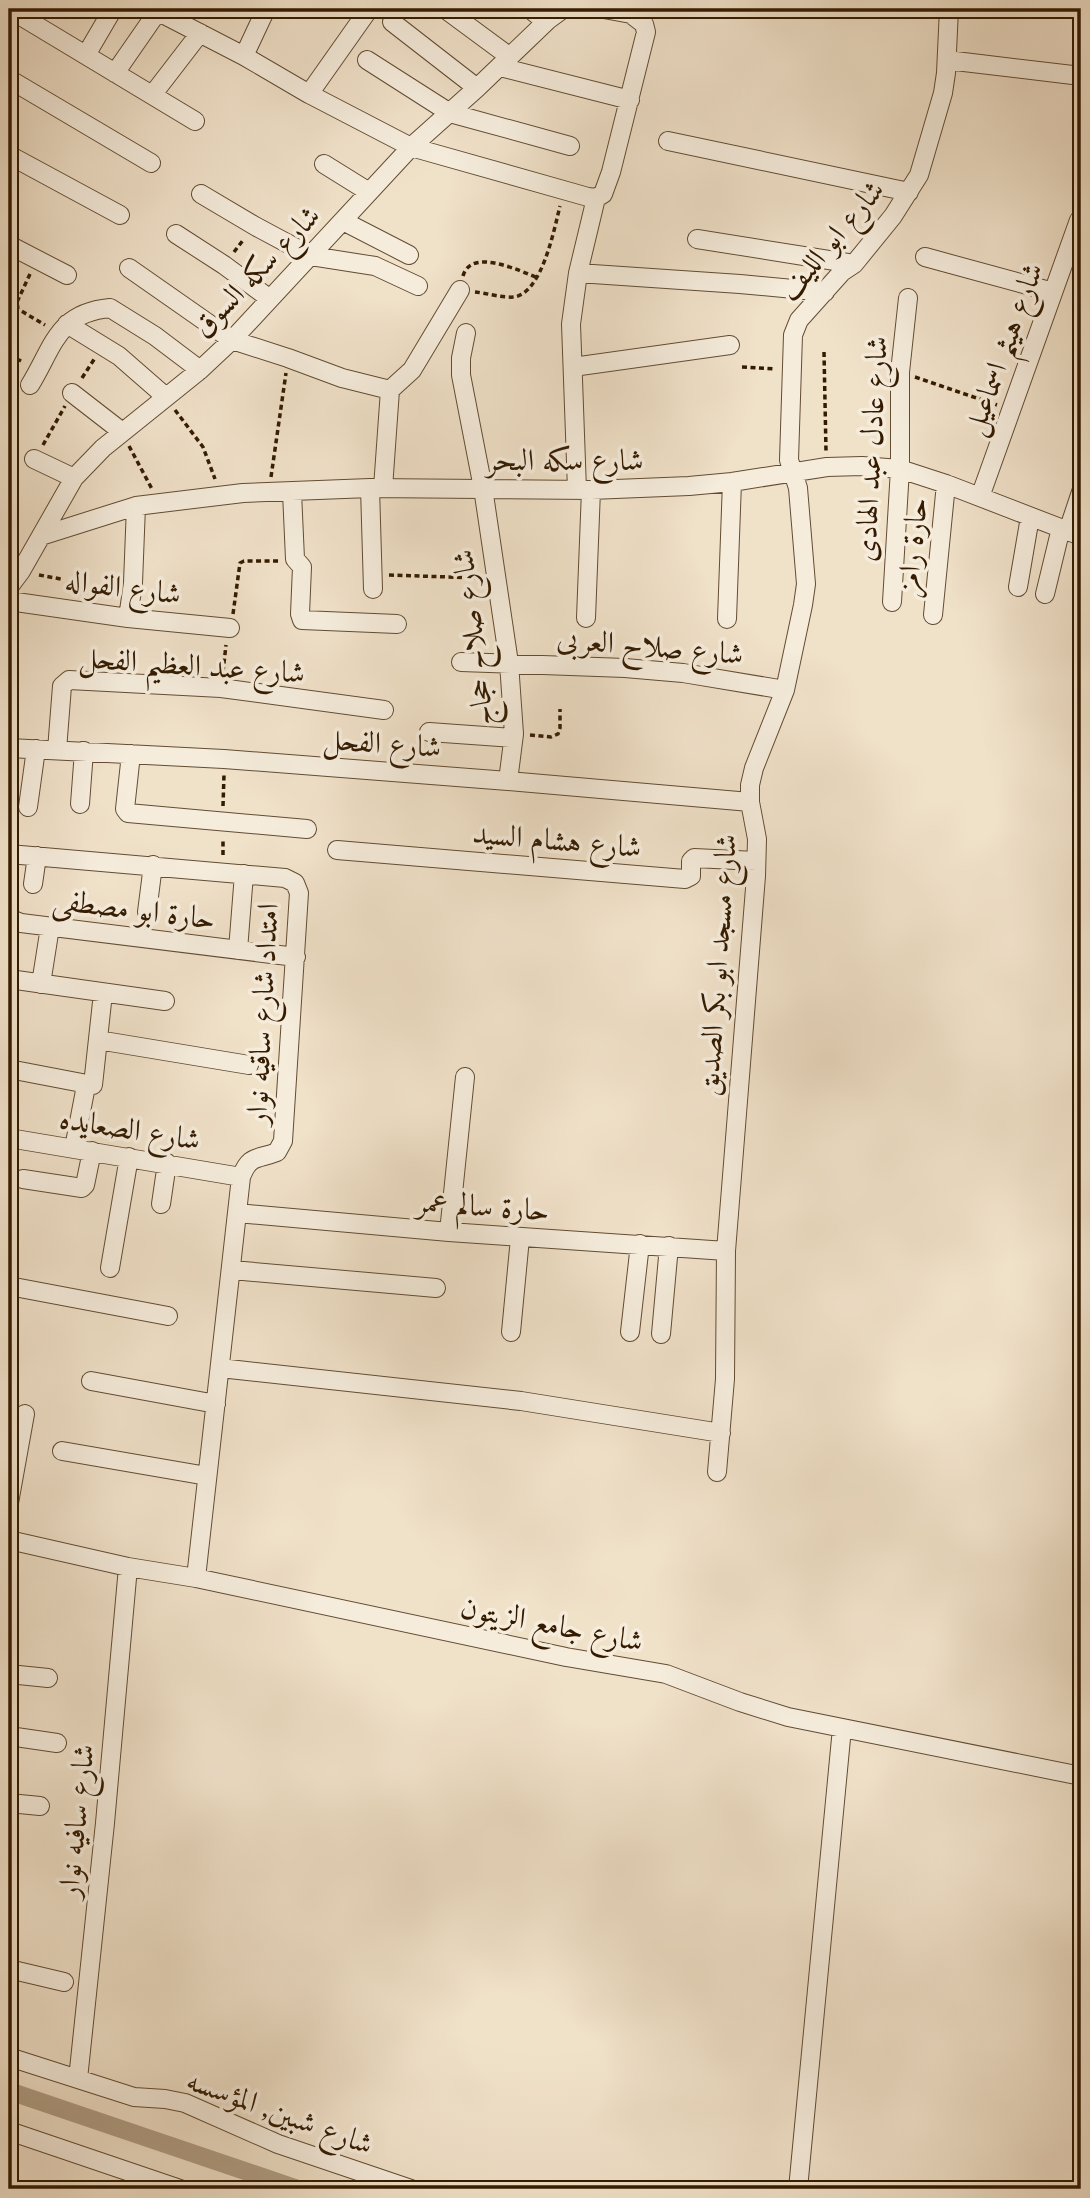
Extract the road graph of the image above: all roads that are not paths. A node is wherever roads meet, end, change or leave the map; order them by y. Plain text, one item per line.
1 (9, 9) edge
2 (113, 9) edge
3 (266, 9) edge
4 (369, 9) edge
5 (445, 9) edge
6 (530, 9) edge
7 (563, 9) edge
8 (571, 9) edge
9 (604, 9) edge
10 (949, 9) edge
11 (156, 10) edge
12 (392, 22) dead end
13 (547, 22) junction
14 (200, 33) junction
15 (86, 55) junction
16 (244, 57) junction
17 (367, 60) dead end
18 (947, 61) junction
19 (505, 62) junction
20 (115, 73) junction
21 (1081, 76) edge
22 (9, 79) edge
23 (477, 88) junction
24 (153, 94) junction
25 (309, 94) junction
26 (630, 100) junction
27 (450, 113) junction
28 (195, 121) dead end
29 (668, 141) dead end
30 (570, 146) dead end
31 (411, 147) junction
32 (9, 155) edge
33 (151, 163) dead end
34 (324, 164) dead end
35 (369, 192) junction
36 (909, 192) junction
37 (201, 194) dead end
38 (596, 198) junction
39 (120, 215) dead end
40 (1079, 220) dead end
41 (343, 221) junction
42 (176, 234) dead end
43 (697, 239) dead end
44 (9, 245) edge
45 (409, 255) dead end
46 (311, 256) junction
47 (925, 257) dead end
48 (854, 264) junction
49 (129, 268) dead end
50 (578, 273) junction
51 (67, 275) dead end
52 (418, 286) dead end
53 (460, 290) road end
54 (825, 292) junction
55 (1053, 292) junction
56 (908, 298) dead end
57 (270, 299) junction
58 (63, 328) junction
59 (466, 333) dead end
60 (232, 340) junction
61 (730, 345) dead end
62 (573, 367) junction
63 (200, 370) junction
64 (30, 385) dead end
65 (390, 390) junction
66 (72, 393) road end
67 (166, 397) junction
68 (121, 431) junction
69 (34, 459) road end
70 (900, 469) junction
71 (792, 471) junction
72 (74, 478) junction
73 (732, 482) junction
74 (946, 484) junction
75 (377, 488) junction
76 (483, 488) junction
77 (584, 490) junction
78 (292, 492) junction
79 (1081, 492) edge
80 (980, 497) junction
81 (136, 506) junction
82 (1030, 517) junction
83 (1070, 532) edge
84 (41, 536) junction
85 (373, 582) road end
86 (9, 587) edge
87 (1018, 587) dead end
88 (1045, 594) dead end
89 (9, 601) edge
90 (892, 602) dead end
91 (933, 615) dead end
92 (128, 618) junction
93 (586, 618) dead end
94 (727, 619) dead end
95 (397, 624) dead end
96 (230, 628) road end
97 (461, 662) dead end
98 (509, 663) junction
99 (785, 690) junction
100 (384, 710) dead end
101 (429, 732) dead end
102 (513, 736) junction
103 (9, 748) edge
104 (36, 749) junction
105 (57, 750) junction
106 (84, 751) junction
107 (131, 754) junction
108 (508, 781) junction
109 (750, 802) junction
110 (79, 804) dead end
111 (29, 807) dead end
112 (307, 829) dead end
113 (337, 850) dead end
114 (9, 853) edge
115 (37, 856) junction
116 (756, 861) junction
117 (153, 865) junction
118 (244, 873) junction
119 (33, 884) dead end
120 (147, 912) dead end
121 (9, 918) edge
122 (50, 927) junction
123 (238, 950) junction
124 (296, 957) junction
125 (9, 979) edge
126 (40, 984) junction
127 (103, 993) junction
128 (165, 1002) dead end
129 (97, 1040) junction
130 (248, 1065) dead end
131 (9, 1069) edge
132 (466, 1077) dead end
133 (93, 1085) dead end
134 (9, 1138) edge
135 (74, 1148) junction
136 (92, 1151) junction
137 (129, 1157) junction
138 (167, 1163) junction
139 (241, 1177) junction
140 (23, 1179) dead end
141 (160, 1204) dead end
142 (237, 1213) junction
143 (449, 1232) junction
144 (520, 1237) junction
145 (640, 1244) junction
146 (669, 1247) junction
147 (726, 1251) junction
148 (110, 1268) dead end
149 (232, 1270) junction
150 (9, 1286) edge
151 (436, 1288) dead end
152 (168, 1316) dead end
153 (511, 1332) dead end
154 (630, 1332) dead end
155 (661, 1334) dead end
156 (220, 1368) junction
157 (90, 1381) dead end
158 (216, 1404) junction
159 (26, 1414) dead end
160 (720, 1433) junction
161 (62, 1451) dead end
162 (717, 1472) dead end
163 (207, 1476) junction
164 (9, 1503) edge
165 (9, 1540) edge
166 (128, 1567) junction
167 (195, 1578) junction
168 (9, 1674) edge
169 (47, 1678) dead end
170 (842, 1728) junction
171 (9, 1736) edge
172 (57, 1743) dead end
173 (1081, 1776) edge
174 (9, 1803) edge
175 (40, 1806) dead end
176 (9, 1969) edge
177 (64, 1982) dead end
178 (9, 2057) edge
179 (78, 2079) junction
180 (9, 2132) edge
181 (180, 2189) edge
182 (411, 2189) edge
183 (798, 2189) edge

1 - 15 street
2 - 15 street
3 - 16 street
4 - 25 street
5 - 19 street
6 - 13 street
7 - 8 street
7 - 13 street, شارع سكه السوق
9 - 26 street
10 - 18 street, شارع ابو الليف
11 - 14 street
11 - 20 street
12 - 23 street
13 - 19 street, شارع سكه السوق
14 - 16 street
14 - 24 street
15 - 20 street
16 - 25 street
17 - 27 street
18 - 21 street
18 - 36 street, شارع ابو الليف
19 - 23 street, شارع سكه السوق
19 - 26 street
20 - 24 street
22 - 33 street
23 - 27 street, شارع سكه السوق
24 - 28 street
25 - 31 street
26 - 38 street
27 - 30 street
27 - 31 street, شارع سكه السوق
29 - 36 street
31 - 35 street, شارع سكه السوق
31 - 38 street
32 - 39 street
34 - 35 street
35 - 41 street, شارع سكه السوق
36 - 48 street, شارع ابو الليف
37 - 46 street
38 - 50 street
40 - 55 street, شارع هيثم اسماعيل
41 - 45 street
41 - 46 street, شارع سكه السوق
42 - 57 street
43 - 48 street
44 - 51 street
46 - 52 street
46 - 57 street, شارع سكه السوق
47 - 55 street
48 - 54 street, شارع ابو الليف
49 - 60 street
50 - 54 street
50 - 62 street
53 - 65 street
54 - 71 street, شارع ابو الليف
55 - 80 street, شارع هيثم اسماعيل
56 - 70 street, شارع عادل عبد الهادى
57 - 60 street, شارع سكه السوق
58 - 63 street
58 - 64 street
58 - 67 street
59 - 76 street, شارع صلاح حجاج
60 - 63 street, شارع سكه السوق
60 - 65 street
61 - 62 street
62 - 77 street
63 - 67 street, شارع سكه السوق
65 - 75 street
66 - 68 street
67 - 68 street, شارع سكه السوق
68 - 72 street, شارع سكه السوق
69 - 72 street
70 - 71 street, شارع سكه البحر
70 - 74 street, شارع سكه البحر
70 - 90 street, شارع عادل عبد الهادى
71 - 73 street, شارع سكه البحر
71 - 99 street, شارع مسجد ابو بكر الصديق
72 - 84 street, شارع سكه السوق
73 - 77 street, شارع سكه البحر
73 - 94 street
74 - 80 street, شارع سكه البحر
74 - 91 street, حارة رامز
75 - 76 street, شارع سكه البحر
75 - 78 street, شارع سكه البحر
75 - 85 street
76 - 77 street, شارع سكه البحر
76 - 98 street, شارع صلاح حجاج
77 - 93 street
78 - 81 street, شارع سكه البحر
78 - 95 street
79 - 83 street
80 - 82 street, شارع سكه البحر
81 - 84 street, شارع سكه البحر
81 - 92 street
82 - 83 street, شارع سكه البحر
82 - 87 street
83 - 88 street
84 - 86 street, شارع سكه السوق
89 - 92 street, شارع الفواله
92 - 96 street, شارع الفواله
97 - 98 street, شارع صلاح العربى
98 - 99 street, شارع صلاح العربى
98 - 102 street, شارع صلاح حجاج
99 - 109 street, شارع مسجد ابو بكر الصديق
100 - 105 street, شارع عبد العظيم الفحل
101 - 102 street
102 - 108 street, شارع صلاح حجاج
103 - 104 street, شارع الفحل
104 - 105 street, شارع الفحل
104 - 111 street
105 - 106 street, شارع الفحل
106 - 107 street, شارع الفحل
106 - 110 street
107 - 108 street, شارع الفحل
107 - 112 street
108 - 109 street, شارع الفحل
109 - 116 street, شارع مسجد ابو بكر الصديق
113 - 116 street, شارع هشام السيد
114 - 115 street, امتداد شارع ساقيه نوار
115 - 117 street, امتداد شارع ساقيه نوار
115 - 119 street
116 - 147 street, شارع مسجد ابو بكر الصديق
117 - 118 street, امتداد شارع ساقيه نوار
117 - 120 street
118 - 123 street
118 - 124 street, امتداد شارع ساقيه نوار
121 - 122 street, حارة ابو مصطفى
122 - 123 street, حارة ابو مصطفى
122 - 126 street
123 - 124 street, حارة ابو مصطفى
124 - 139 street, امتداد شارع ساقيه نوار
125 - 126 street
126 - 127 street
127 - 128 street
127 - 129 street
129 - 130 street
129 - 133 street
131 - 135 street
132 - 143 street
134 - 135 street, شارع الصعايده
135 - 136 street, شارع الصعايده
136 - 137 street, شارع الصعايده
136 - 140 street
137 - 138 street, شارع الصعايده
137 - 148 street
138 - 139 street, شارع الصعايده
138 - 141 street
139 - 142 street
142 - 143 street, حارة سالم عمر
142 - 149 street
143 - 144 street, حارة سالم عمر
144 - 145 street, حارة سالم عمر
144 - 153 street
145 - 146 street, حارة سالم عمر
145 - 154 street
146 - 147 street, حارة سالم عمر
146 - 155 street
147 - 160 street, شارع مسجد ابو بكر الصديق
149 - 151 street
149 - 156 street
150 - 152 street
156 - 158 street
156 - 160 street
157 - 158 street
158 - 163 street
159 - 164 street
160 - 162 street, شارع مسجد ابو بكر الصديق
161 - 163 street
163 - 167 street
165 - 166 street, شارع جامع الزيتون
166 - 167 street, شارع جامع الزيتون
166 - 179 street, شارع سافيه نوار
167 - 170 street, شارع جامع الزيتون
168 - 169 street
170 - 173 street, شارع جامع الزيتون
170 - 183 street
171 - 172 street
174 - 175 street
176 - 177 street
178 - 179 street, شارع شبين, المؤسسه
179 - 182 street, شارع شبين, المؤسسه
180 - 181 street

